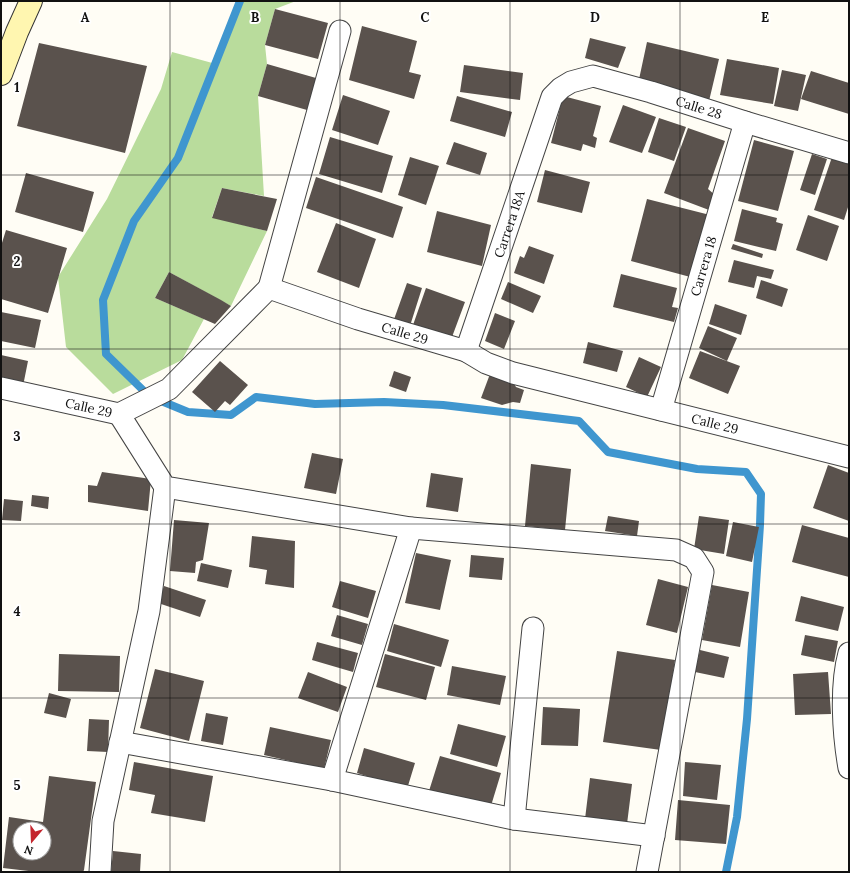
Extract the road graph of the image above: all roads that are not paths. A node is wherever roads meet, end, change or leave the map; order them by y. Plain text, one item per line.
1 (31, 1) edge
2 (340, 31) dead end
3 (1, 74) edge
4 (552, 97) joint
5 (745, 122) junction
6 (849, 153) edge
7 (269, 288) junction
8 (466, 351) junction
9 (1, 388) edge
10 (661, 410) junction
11 (119, 414) junction
12 (849, 457) edge
13 (165, 487) junction
14 (411, 528) junction
15 (534, 628) dead end
16 (849, 652) edge
17 (847, 741) edge
18 (120, 742) junction
19 (849, 768) edge
20 (332, 780) junction
21 (514, 819) junction
22 (654, 836) junction
23 (100, 872) edge
24 (647, 872) edge

1 - 3 main road
2 - 7 street
4 - 5 street, Calle 28
4 - 8 street, Carrera 18A
5 - 6 street, Calle 28
5 - 10 street, Carrera 18
7 - 8 street, Calle 29
7 - 11 street, Calle 29
8 - 10 street, Calle 29
9 - 11 street, Calle 29
10 - 12 street, Calle 29
11 - 13 street
13 - 14 street
13 - 18 street
14 - 20 street
14 - 22 street
15 - 21 street
16 - 17 street
17 - 19 street
18 - 20 street
18 - 23 street
20 - 21 street
21 - 22 street
22 - 24 street

